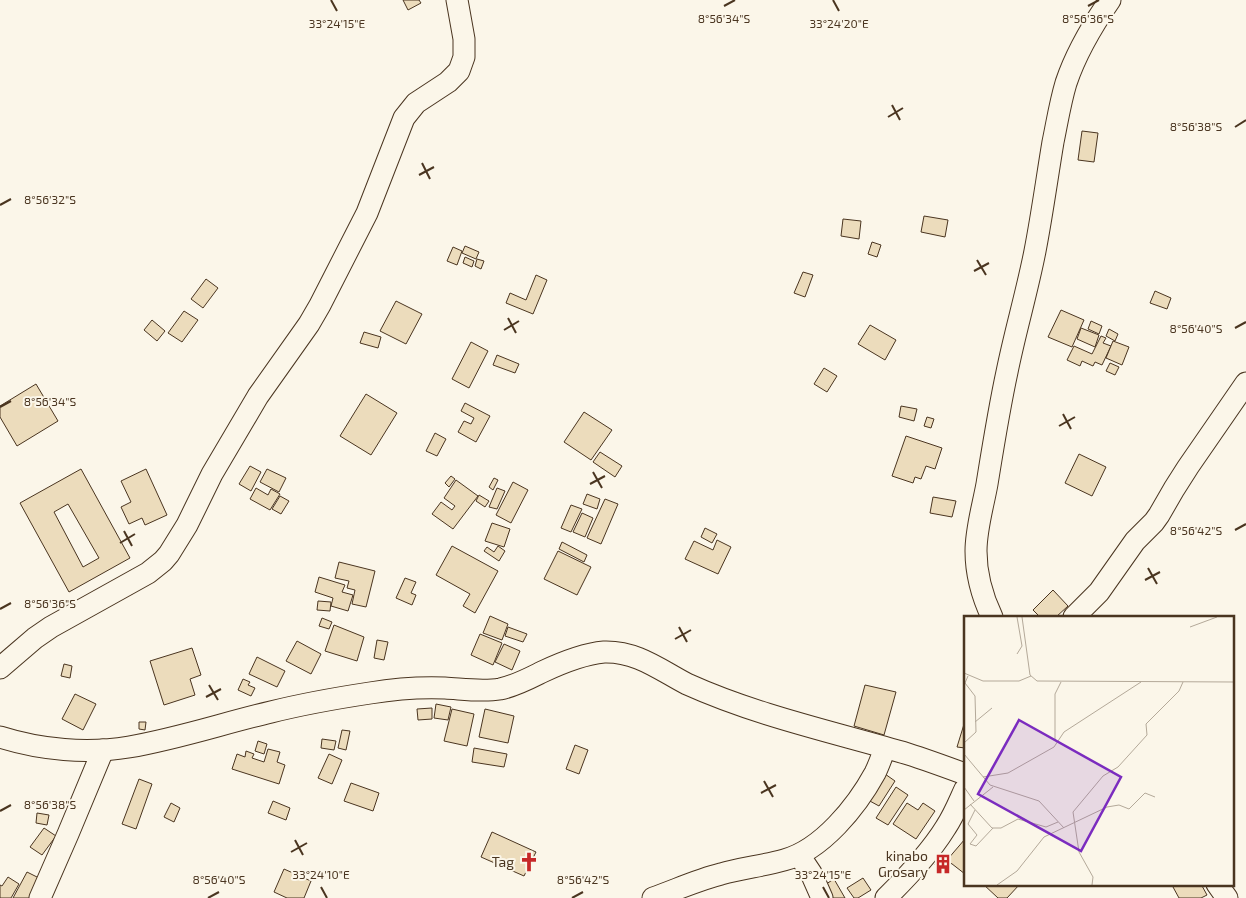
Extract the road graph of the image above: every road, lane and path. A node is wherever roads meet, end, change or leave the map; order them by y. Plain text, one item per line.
1 (457, 0) edge
2 (1110, 0) edge
3 (1246, 384) edge
4 (991, 616) edge
5 (1075, 616) edge
6 (0, 668) edge
7 (0, 737) edge
8 (885, 748) junction
9 (103, 750) junction
10 (964, 774) edge
11 (964, 791) edge
12 (800, 855) junction
13 (1218, 886) edge
14 (40, 898) edge
15 (653, 898) edge
16 (822, 898) edge
17 (886, 898) edge
18 (1227, 898) edge

1 - 6 street
2 - 4 street
3 - 5 street
7 - 9 street
8 - 9 street
8 - 10 street
8 - 12 street
9 - 14 street
11 - 17 street
12 - 15 street
12 - 16 street
13 - 18 street

